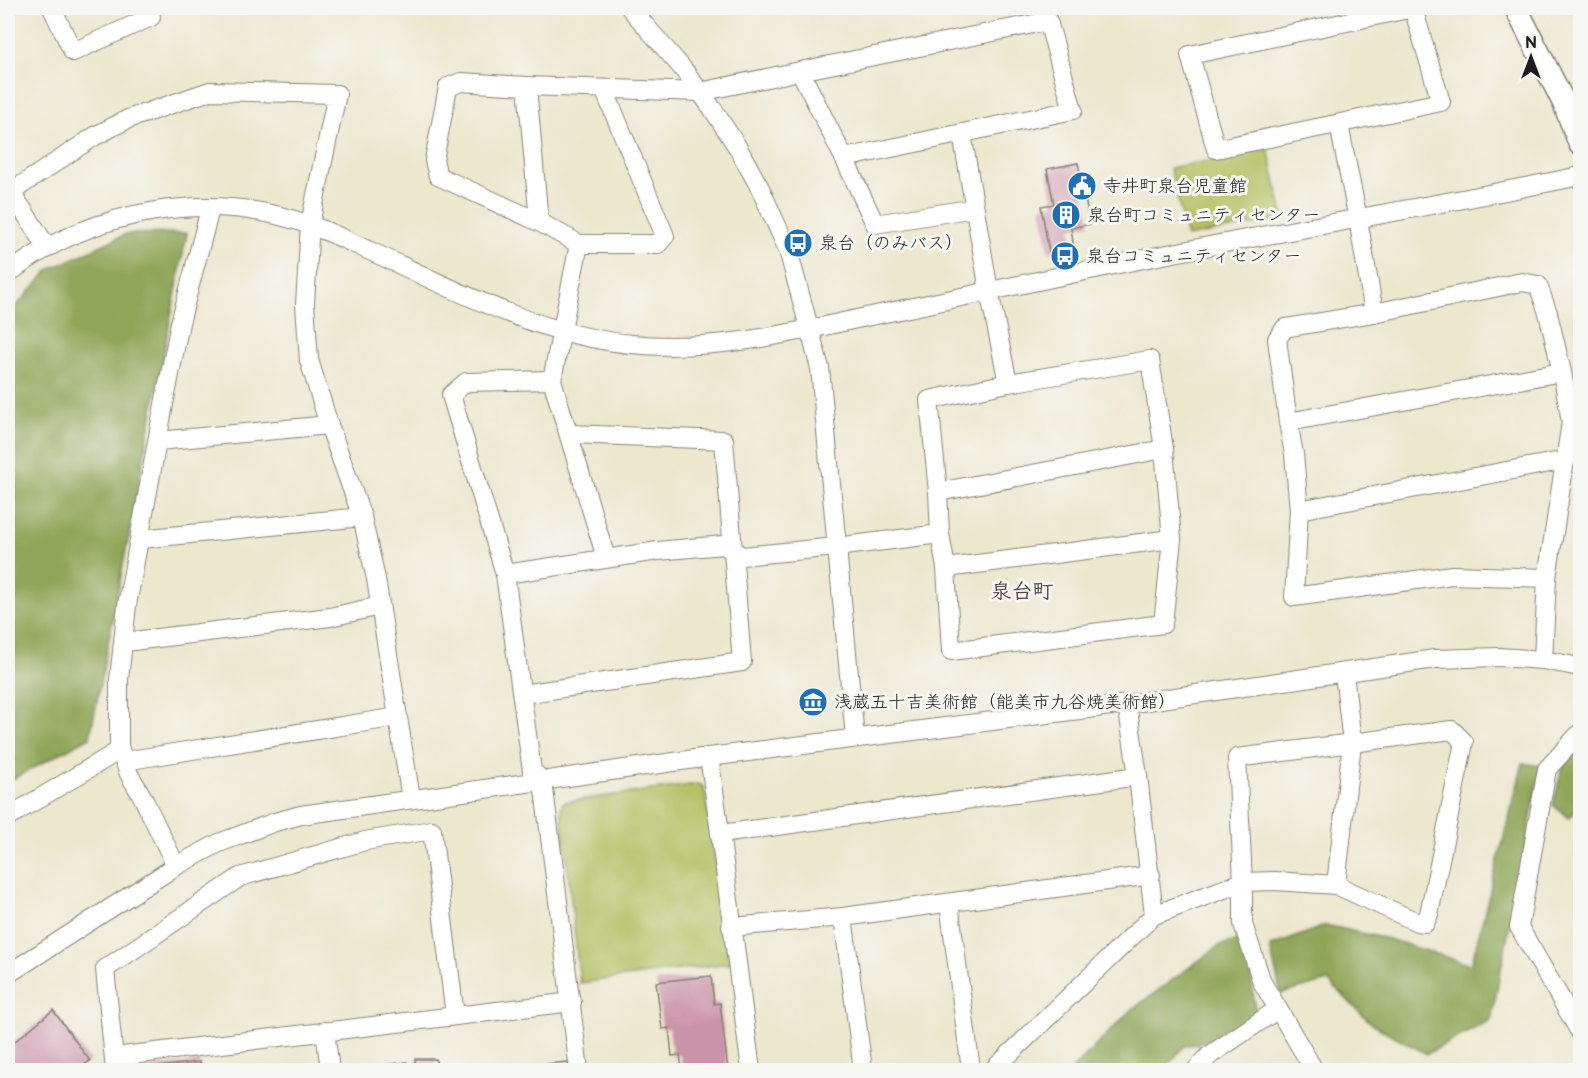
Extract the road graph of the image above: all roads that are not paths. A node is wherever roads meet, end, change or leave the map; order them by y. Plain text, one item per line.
1 (52, 8) edge
2 (148, 8) edge
3 (630, 8) edge
4 (1415, 8) edge
5 (1516, 8) edge
6 (800, 71) junction
7 (527, 86) junction
8 (604, 89) junction
9 (700, 92) junction
10 (1339, 125) junction
11 (962, 134) junction
12 (1581, 144) edge
13 (844, 158) junction
14 (1581, 176) edge
15 (9, 189) edge
16 (210, 208) junction
17 (975, 208) junction
18 (1358, 219) junction
19 (539, 222) junction
20 (309, 224) junction
21 (579, 244) junction
22 (47, 247) junction
23 (8, 274) edge
24 (989, 291) junction
25 (1374, 313) junction
26 (809, 329) junction
27 (563, 332) junction
28 (1562, 372) junction
29 (552, 380) junction
30 (1008, 383) junction
31 (1288, 422) junction
32 (1576, 422) edge
33 (328, 425) junction
34 (570, 434) junction
35 (158, 441) junction
36 (1164, 449) junction
37 (1566, 460) junction
38 (938, 492) junction
39 (1299, 510) junction
40 (362, 517) junction
41 (940, 534) junction
42 (140, 539) junction
43 (1172, 539) junction
44 (836, 547) junction
45 (733, 551) junction
46 (606, 558) junction
47 (946, 568) junction
48 (506, 574) junction
49 (1547, 578) junction
50 (380, 606) junction
51 (124, 642) junction
52 (1543, 660) junction
53 (1581, 667) edge
54 (1344, 673) junction
55 (522, 694) junction
56 (1127, 704) junction
57 (398, 717) junction
58 (1581, 733) edge
59 (855, 738) junction
60 (1352, 743) junction
61 (122, 755) junction
62 (709, 757) junction
63 (1138, 776) junction
64 (543, 781) junction
65 (411, 799) junction
66 (8, 817) edge
67 (721, 834) junction
68 (176, 866) junction
69 (1151, 876) junction
70 (1244, 882) junction
71 (1336, 885) junction
72 (949, 903) junction
73 (1154, 915) junction
74 (843, 917) junction
75 (731, 927) junction
76 (8, 974) edge
77 (572, 1002) junction
78 (1278, 1010) junction
79 (455, 1016) junction
80 (325, 1031) junction
81 (1581, 1032) edge
82 (115, 1064) edge
83 (330, 1071) edge
84 (579, 1071) edge
85 (751, 1071) edge
86 (863, 1071) edge
87 (971, 1071) edge
88 (993, 1071) edge
89 (1196, 1071) edge
90 (1314, 1071) edge

1 - 2 street
3 - 9 street
4 - 10 street
4 - 10 street
5 - 12 main road
6 - 9 street
6 - 11 street
6 - 13 street
7 - 8 street
7 - 19 street
7 - 19 street
8 - 9 street
8 - 21 street
9 - 26 street
10 - 18 street
11 - 13 street
11 - 17 street
13 - 17 street
14 - 18 street
15 - 20 street
15 - 22 street
16 - 20 street
16 - 22 street
16 - 35 street
17 - 24 street
18 - 24 street
18 - 25 street
19 - 21 street
20 - 27 street
20 - 33 street
21 - 27 street
22 - 23 street
24 - 26 street
24 - 30 street
25 - 28 street
25 - 31 street
26 - 27 street
26 - 44 street
27 - 29 street
28 - 31 street
28 - 32 street
29 - 34 street
29 - 48 street
30 - 36 street
30 - 38 street
31 - 39 street
32 - 37 street
33 - 35 street
33 - 40 street
34 - 45 street
34 - 46 street
35 - 42 street
36 - 38 street
36 - 43 street
37 - 39 street
37 - 49 street
38 - 41 street
39 - 49 street
40 - 42 street
40 - 50 street
41 - 44 street
41 - 47 street
42 - 51 street
43 - 47 street
43 - 47 street
44 - 45 street
44 - 59 street
45 - 46 street
45 - 55 street
46 - 48 street
48 - 55 street
49 - 52 street
50 - 51 street
50 - 57 street
51 - 61 street
52 - 53 street
52 - 54 street
54 - 56 street
54 - 60 street
55 - 64 street
56 - 59 street
56 - 63 street
57 - 61 street
57 - 65 street
58 - 81 street
59 - 62 street
60 - 70 street
60 - 71 street
60 - 71 street
61 - 66 street
61 - 68 street
62 - 64 street
62 - 67 street
63 - 67 street
63 - 69 street
64 - 65 street
64 - 77 street
65 - 68 street
67 - 75 street
68 - 76 street
69 - 72 street
69 - 73 street
70 - 71 street
70 - 73 street
70 - 78 street
72 - 74 street
72 - 87 street
73 - 88 street
74 - 75 street
74 - 86 street
75 - 85 street
77 - 79 street
77 - 84 street
78 - 89 street
78 - 90 street
79 - 80 street
79 - 82 street
80 - 82 street
80 - 83 street

